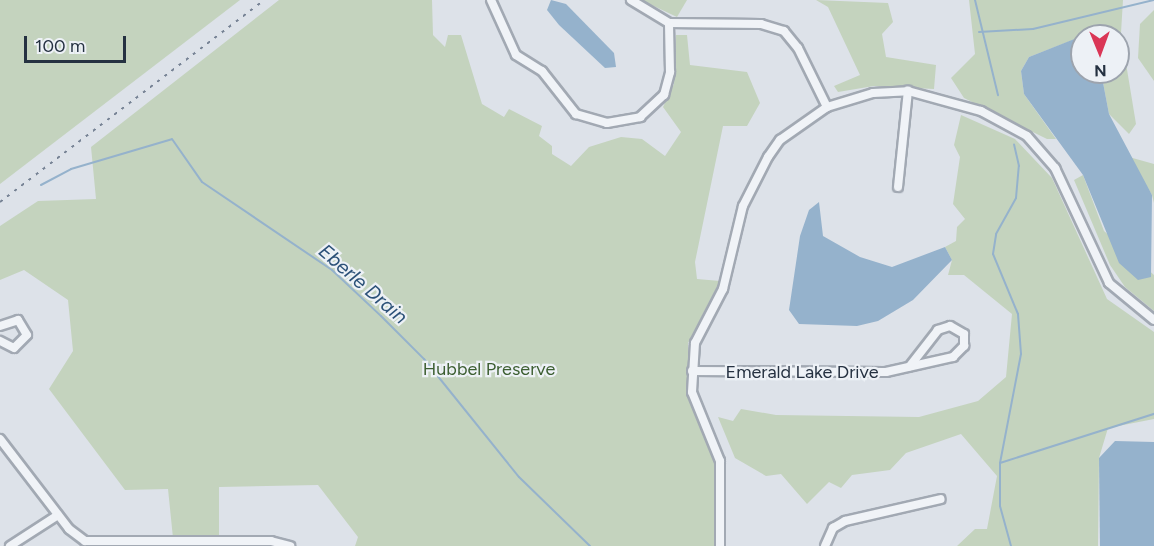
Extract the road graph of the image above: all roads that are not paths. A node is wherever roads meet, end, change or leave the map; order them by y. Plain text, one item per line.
1 (491, 0) edge
2 (631, 0) edge
3 (669, 23) junction
4 (908, 91) junction
5 (827, 107) junction
6 (898, 187) dead end
7 (1154, 320) edge
8 (0, 326) edge
9 (1, 346) edge
10 (910, 366) junction
11 (692, 371) junction
12 (0, 439) edge
13 (941, 499) dead end
14 (58, 515) junction
15 (10, 546) edge
16 (290, 546) edge
17 (720, 546) edge
18 (825, 546) edge

1 - 3 street
2 - 3 street
3 - 5 street
4 - 5 street
4 - 6 street
4 - 7 street
5 - 11 street
8 - 9 street
10 - 10 street, Emerald Lake Drive
10 - 11 street, Emerald Lake Drive
11 - 17 street
12 - 14 street
13 - 18 street
14 - 15 street
14 - 16 street

